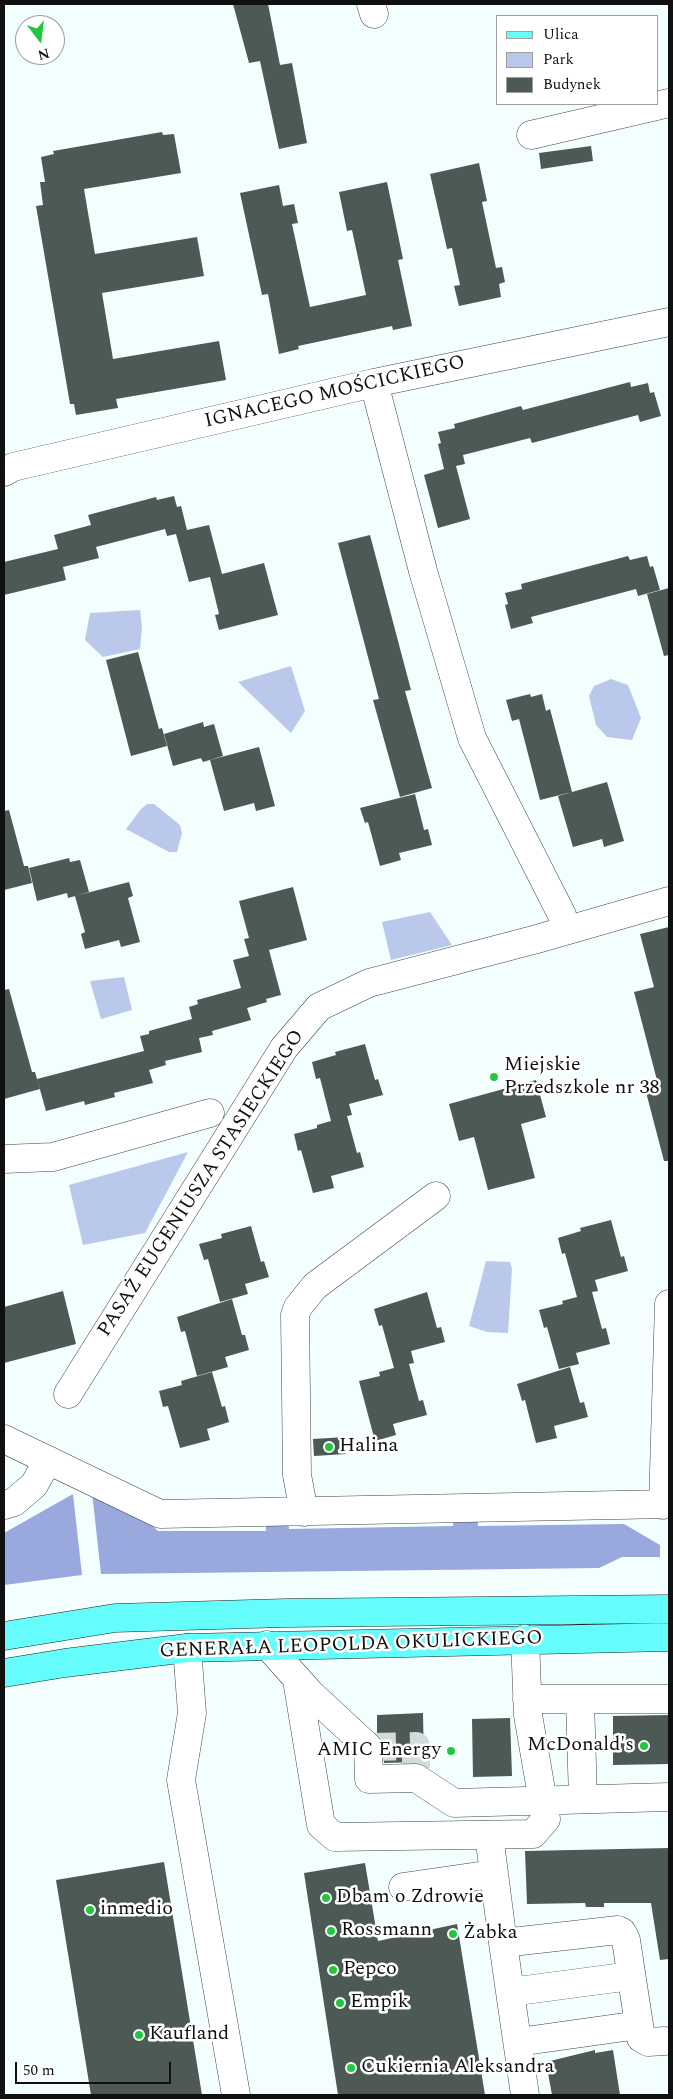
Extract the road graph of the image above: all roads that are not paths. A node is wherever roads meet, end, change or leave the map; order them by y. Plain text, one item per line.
1 (669, 103) edge
2 (531, 135) dead end
3 (669, 322) edge
4 (374, 383) junction
5 (4, 472) edge
6 (669, 901) edge
7 (562, 915) dead end
8 (210, 1113) dead end
9 (4, 1159) edge
10 (436, 1196) dead end
11 (669, 1304) edge
12 (68, 1394) dead end
13 (4, 1439) edge
14 (48, 1460) junction
15 (4, 1505) edge
16 (666, 1505) edge
17 (304, 1512) junction
18 (669, 1609) edge
19 (4, 1636) edge
20 (669, 1637) edge
21 (525, 1639) junction
22 (267, 1645) junction
23 (187, 1648) junction
24 (4, 1673) edge
25 (298, 1680) junction
26 (527, 1699) junction
27 (669, 1699) edge
28 (580, 1700) junction
29 (669, 1797) edge
30 (583, 1799) junction
31 (544, 1800) junction
32 (489, 1835) junction
33 (493, 1874) junction
34 (403, 1887) dead end
35 (503, 1943) junction
36 (631, 1976) junction
37 (510, 1992) junction
38 (639, 2025) junction
39 (665, 2041) dead end
40 (518, 2042) junction
41 (236, 2095) edge
42 (526, 2095) edge

1 - 2 street
3 - 4 street, IGNACEGO MOŚCICKIEGO
4 - 5 street, IGNACEGO MOŚCICKIEGO
4 - 7 street
6 - 12 street, PASAŻ EUGENIUSZA STASIECKIEGO
8 - 9 street
10 - 17 street
11 - 16 street
13 - 14 street
14 - 15 street
14 - 17 street
16 - 17 street
18 - 19 main road, GENERAŁA LEOPOLDA OKULICKIEGO
20 - 21 main road, GENERAŁA LEOPOLDA OKULICKIEGO
21 - 22 main road, GENERAŁA LEOPOLDA OKULICKIEGO
21 - 26 street
22 - 23 main road, GENERAŁA LEOPOLDA OKULICKIEGO
22 - 25 street
23 - 24 main road, GENERAŁA LEOPOLDA OKULICKIEGO
23 - 41 street
25 - 31 street
25 - 32 street
26 - 28 street
26 - 31 street
27 - 28 street
28 - 30 street
29 - 30 street
30 - 31 street
31 - 32 street
32 - 33 street
33 - 34 street
33 - 35 street
35 - 36 street
35 - 37 street
36 - 37 street
36 - 38 street
37 - 40 street
38 - 39 street
38 - 40 street
40 - 42 street

